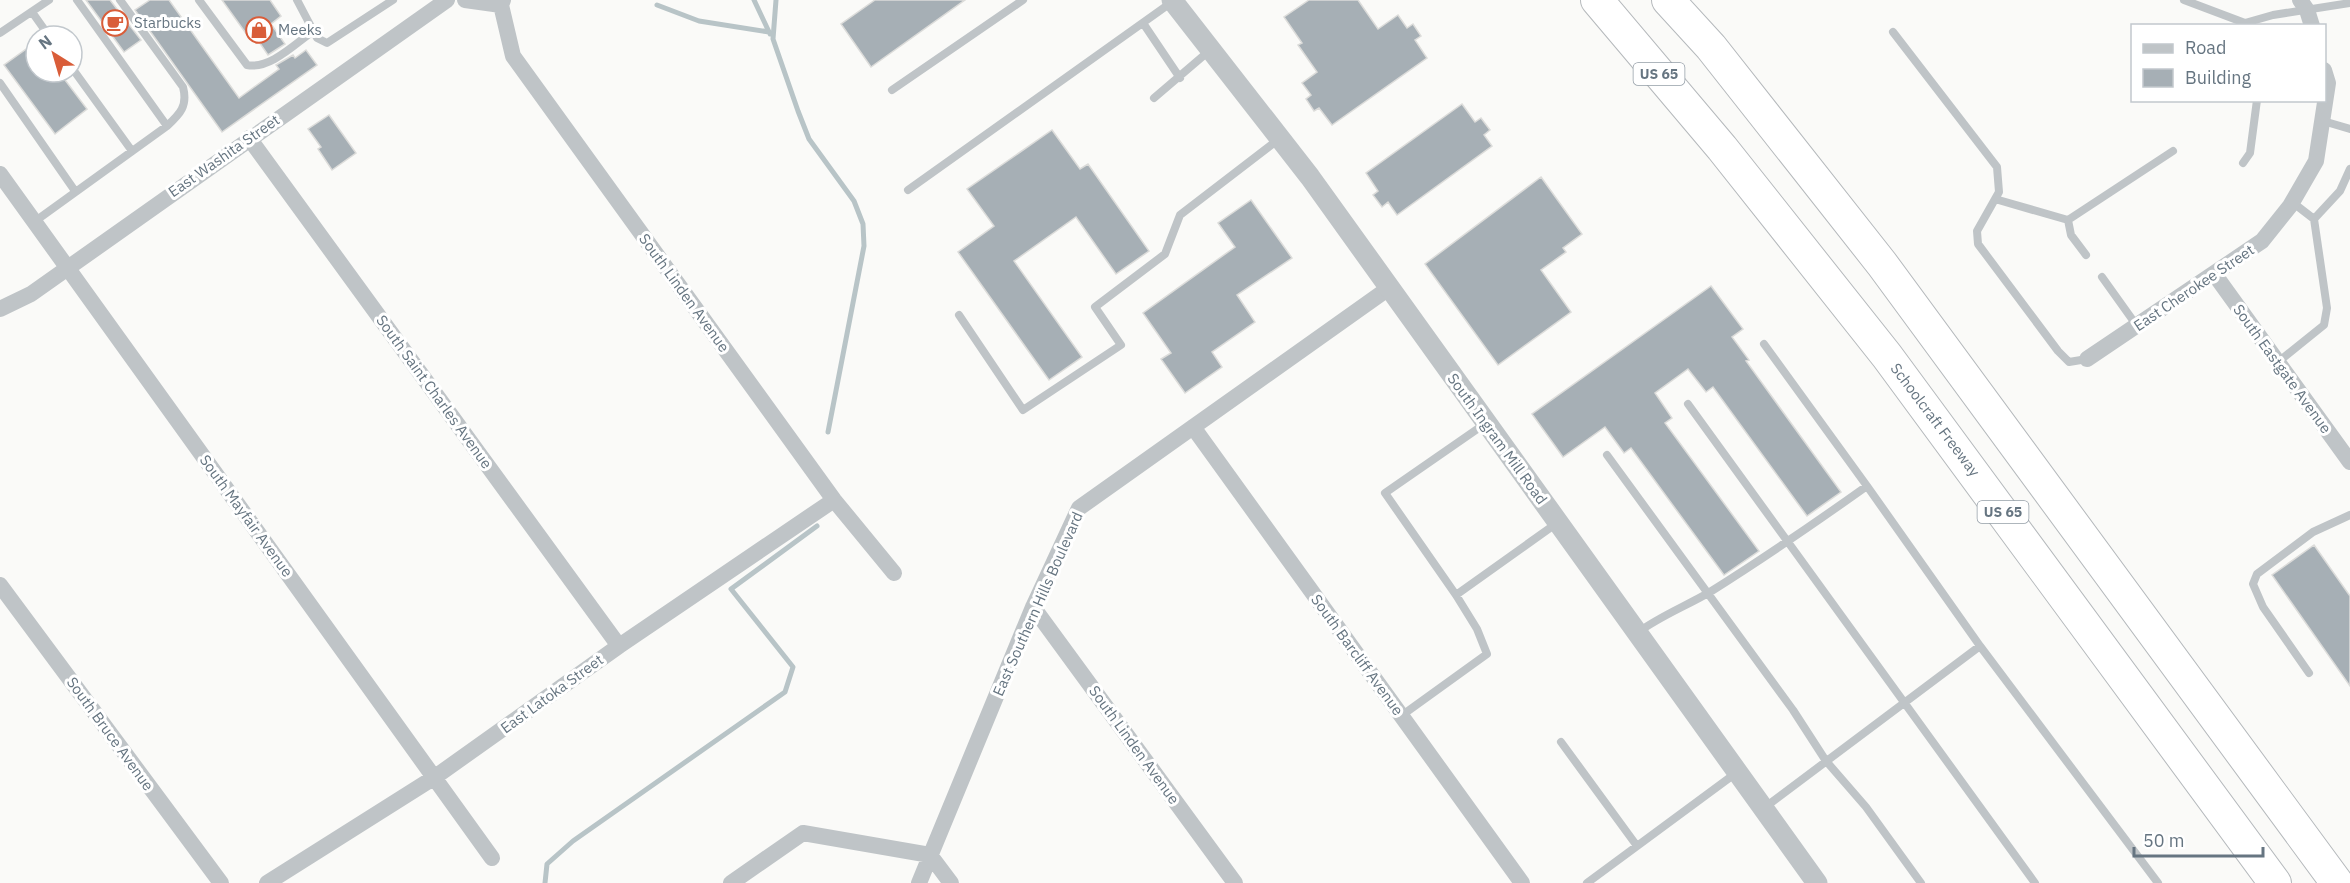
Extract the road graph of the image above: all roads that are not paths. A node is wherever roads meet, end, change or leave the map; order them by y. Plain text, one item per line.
1 (48, 0) edge
2 (77, 0) edge
3 (120, 0) edge
4 (199, 0) edge
5 (297, 0) edge
6 (393, 0) edge
7 (447, 0) edge
8 (465, 0) edge
9 (1023, 0) edge
10 (1574, 0) edge
11 (1597, 0) edge
12 (1668, 0) edge
13 (1677, 0) edge
14 (2184, 0) edge
15 (1172, 1) edge
16 (502, 3) edge
17 (2350, 3) edge
18 (32, 12) junction
19 (2306, 12) edge
20 (1143, 23) junction
21 (2256, 23) edge
22 (40, 24) edge
23 (312, 32) junction
24 (1893, 32) dead end
25 (0, 33) edge
26 (1711, 47) junction
27 (1209, 51) junction
28 (2326, 74) edge
29 (1180, 78) junction
30 (0, 83) edge
31 (84, 84) edge
32 (892, 90) dead end
33 (1154, 98) dead end
34 (2326, 98) edge
35 (2257, 102) edge
36 (2326, 102) edge
37 (2323, 121) junction
38 (166, 126) junction
39 (2350, 129) edge
40 (249, 138) junction
41 (1279, 139) junction
42 (1722, 148) junction
43 (132, 151) junction
44 (2173, 151) dead end
45 (2243, 163) dead end
46 (2350, 170) edge
47 (0, 174) edge
48 (909, 190) dead end
49 (75, 191) junction
50 (1995, 199) junction
51 (2292, 202) junction
52 (2314, 219) junction
53 (2068, 220) junction
54 (34, 222) junction
55 (2086, 255) dead end
56 (66, 267) junction
57 (2215, 275) junction
58 (2102, 277) dead end
59 (1389, 288) junction
60 (0, 309) edge
61 (959, 315) dead end
62 (2138, 326) junction
63 (1764, 344) dead end
64 (2087, 359) joint
65 (2278, 362) junction
66 (1688, 404) dead end
67 (1486, 423) junction
68 (1193, 427) junction
69 (1607, 456) dead end
70 (2350, 462) edge
71 (1867, 486) junction
72 (834, 500) junction
73 (2350, 515) edge
74 (1558, 523) junction
75 (1787, 543) junction
76 (894, 573) dead end
77 (0, 585) edge
78 (1706, 594) junction
79 (1456, 595) junction
80 (1033, 607) junction
81 (1637, 633) junction
82 (619, 646) junction
83 (1980, 646) junction
84 (2309, 673) dead end
85 (1904, 703) junction
86 (1401, 716) junction
87 (1561, 742) dead end
88 (1826, 761) junction
89 (1737, 772) junction
90 (435, 777) junction
91 (1764, 809) junction
92 (1637, 846) junction
93 (930, 855) junction
94 (492, 858) dead end
95 (1811, 881) edge
96 (221, 883) edge
97 (267, 883) edge
98 (731, 883) edge
99 (919, 883) edge
100 (951, 883) edge
101 (1235, 883) edge
102 (1522, 883) edge
103 (1587, 883) edge
104 (1921, 883) edge
105 (2035, 883) edge
106 (2158, 883) edge
107 (2275, 883) edge
108 (2337, 883) edge

1 - 18 lane
2 - 38 lane
3 - 38 lane
4 - 23 lane
5 - 23 lane
6 - 23 lane
7 - 40 street, East Washita Street
8 - 16 street
9 - 32 lane
10 - 42 highway
11 - 42 highway, Schoolcraft Freeway / US 65
12 - 26 highway, US 65
13 - 26 highway
14 - 21 lane
15 - 20 lane
15 - 27 street, South Ingram Mill Road
16 - 72 street, South Linden Avenue
17 - 19 lane
18 - 22 lane
18 - 25 lane
19 - 21 lane
20 - 29 lane
20 - 48 lane
24 - 50 lane
26 - 108 highway, US 65
27 - 29 lane
27 - 41 street, South Ingram Mill Road
28 - 34 street, East Cherokee Street
29 - 33 lane
30 - 49 lane
31 - 43 lane
35 - 45 lane
36 - 37 street, East Cherokee Street
37 - 39 lane
37 - 51 street, East Cherokee Street
38 - 43 lane
40 - 56 street, East Washita Street
40 - 82 street, South Saint Charles Avenue
41 - 59 street, South Ingram Mill Road
41 - 61 lane
42 - 107 highway, Schoolcraft Freeway / US 65
43 - 49 lane
44 - 53 lane
46 - 52 lane
47 - 54 street, South Mayfair Avenue
49 - 54 lane
50 - 53 lane
50 - 64 lane
51 - 52 lane
51 - 57 street, East Cherokee Street
52 - 65 lane
53 - 55 lane
54 - 56 street, South Mayfair Avenue
56 - 60 street, East Washita Street
56 - 90 street, South Mayfair Avenue
57 - 62 street, East Cherokee Street
57 - 65 street, South Eastgate Avenue
58 - 62 lane
59 - 67 street, South Ingram Mill Road
59 - 68 street, East Southern Hills Boulevard
62 - 64 street, East Cherokee Street
63 - 71 lane
65 - 70 street, South Eastgate Avenue
66 - 75 lane
67 - 74 street, South Ingram Mill Road
67 - 79 lane
68 - 80 street, East Southern Hills Boulevard
68 - 86 street, South Barcliff Avenue
69 - 78 lane
71 - 75 lane
71 - 83 lane
72 - 76 street, South Linden Avenue
72 - 82 street, East Latoka Street
73 - 84 lane
74 - 79 lane
74 - 81 street, South Ingram Mill Road
75 - 78 lane
75 - 85 lane
77 - 96 street, South Bruce Avenue
78 - 81 lane
78 - 88 lane
79 - 86 lane
80 - 93 street, East Southern Hills Boulevard
80 - 101 street, South Linden Avenue
81 - 89 street, South Ingram Mill Road
82 - 90 street, East Latoka Street
83 - 85 lane
83 - 106 lane
85 - 88 lane
85 - 105 lane
86 - 102 street, South Barcliff Avenue
87 - 92 lane
88 - 91 lane
88 - 104 lane
89 - 91 street, South Ingram Mill Road
89 - 92 lane
90 - 94 street, South Mayfair Avenue
90 - 97 street, East Latoka Street
91 - 95 street, South Ingram Mill Road
92 - 103 lane
93 - 98 street
93 - 99 street, East Southern Hills Boulevard
93 - 100 street

